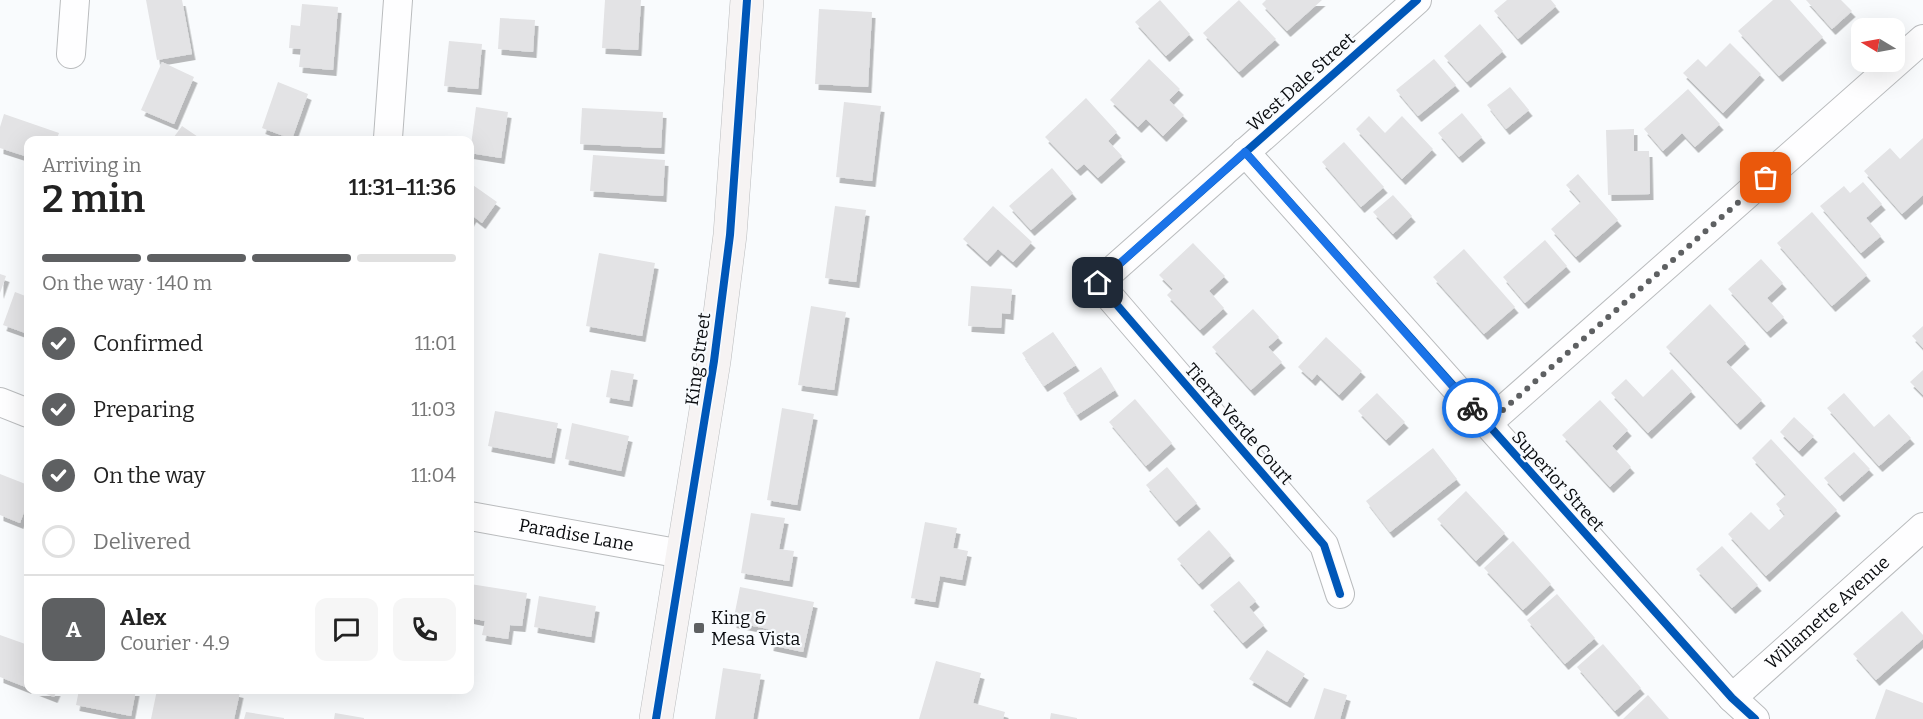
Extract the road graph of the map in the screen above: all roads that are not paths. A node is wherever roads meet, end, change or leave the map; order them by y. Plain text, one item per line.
1 (75, 0) edge
2 (398, 0) edge
3 (747, 0) edge
4 (1417, 0) edge
5 (1923, 39) edge
6 (71, 54) dead end
7 (388, 136) edge
8 (1245, 152) junction
9 (1098, 283) joint
10 (0, 402) edge
11 (24, 411) edge
12 (1487, 424) junction
13 (474, 517) edge
14 (1923, 527) edge
15 (682, 554) junction
16 (1340, 594) dead end
17 (1732, 698) junction
18 (656, 719) edge
19 (1755, 719) edge

1 - 6 street
2 - 7 street
3 - 15 street, King Street
4 - 8 street, West Dale Street
5 - 12 street
8 - 9 street, West Dale Street
8 - 12 street, Superior Street
9 - 16 street, Tierra Verde Court
10 - 11 street
12 - 17 street, Superior Street
13 - 15 street, Paradise Lane
14 - 17 street, Willamette Avenue
15 - 18 street, King Street
17 - 19 street, Superior Street

